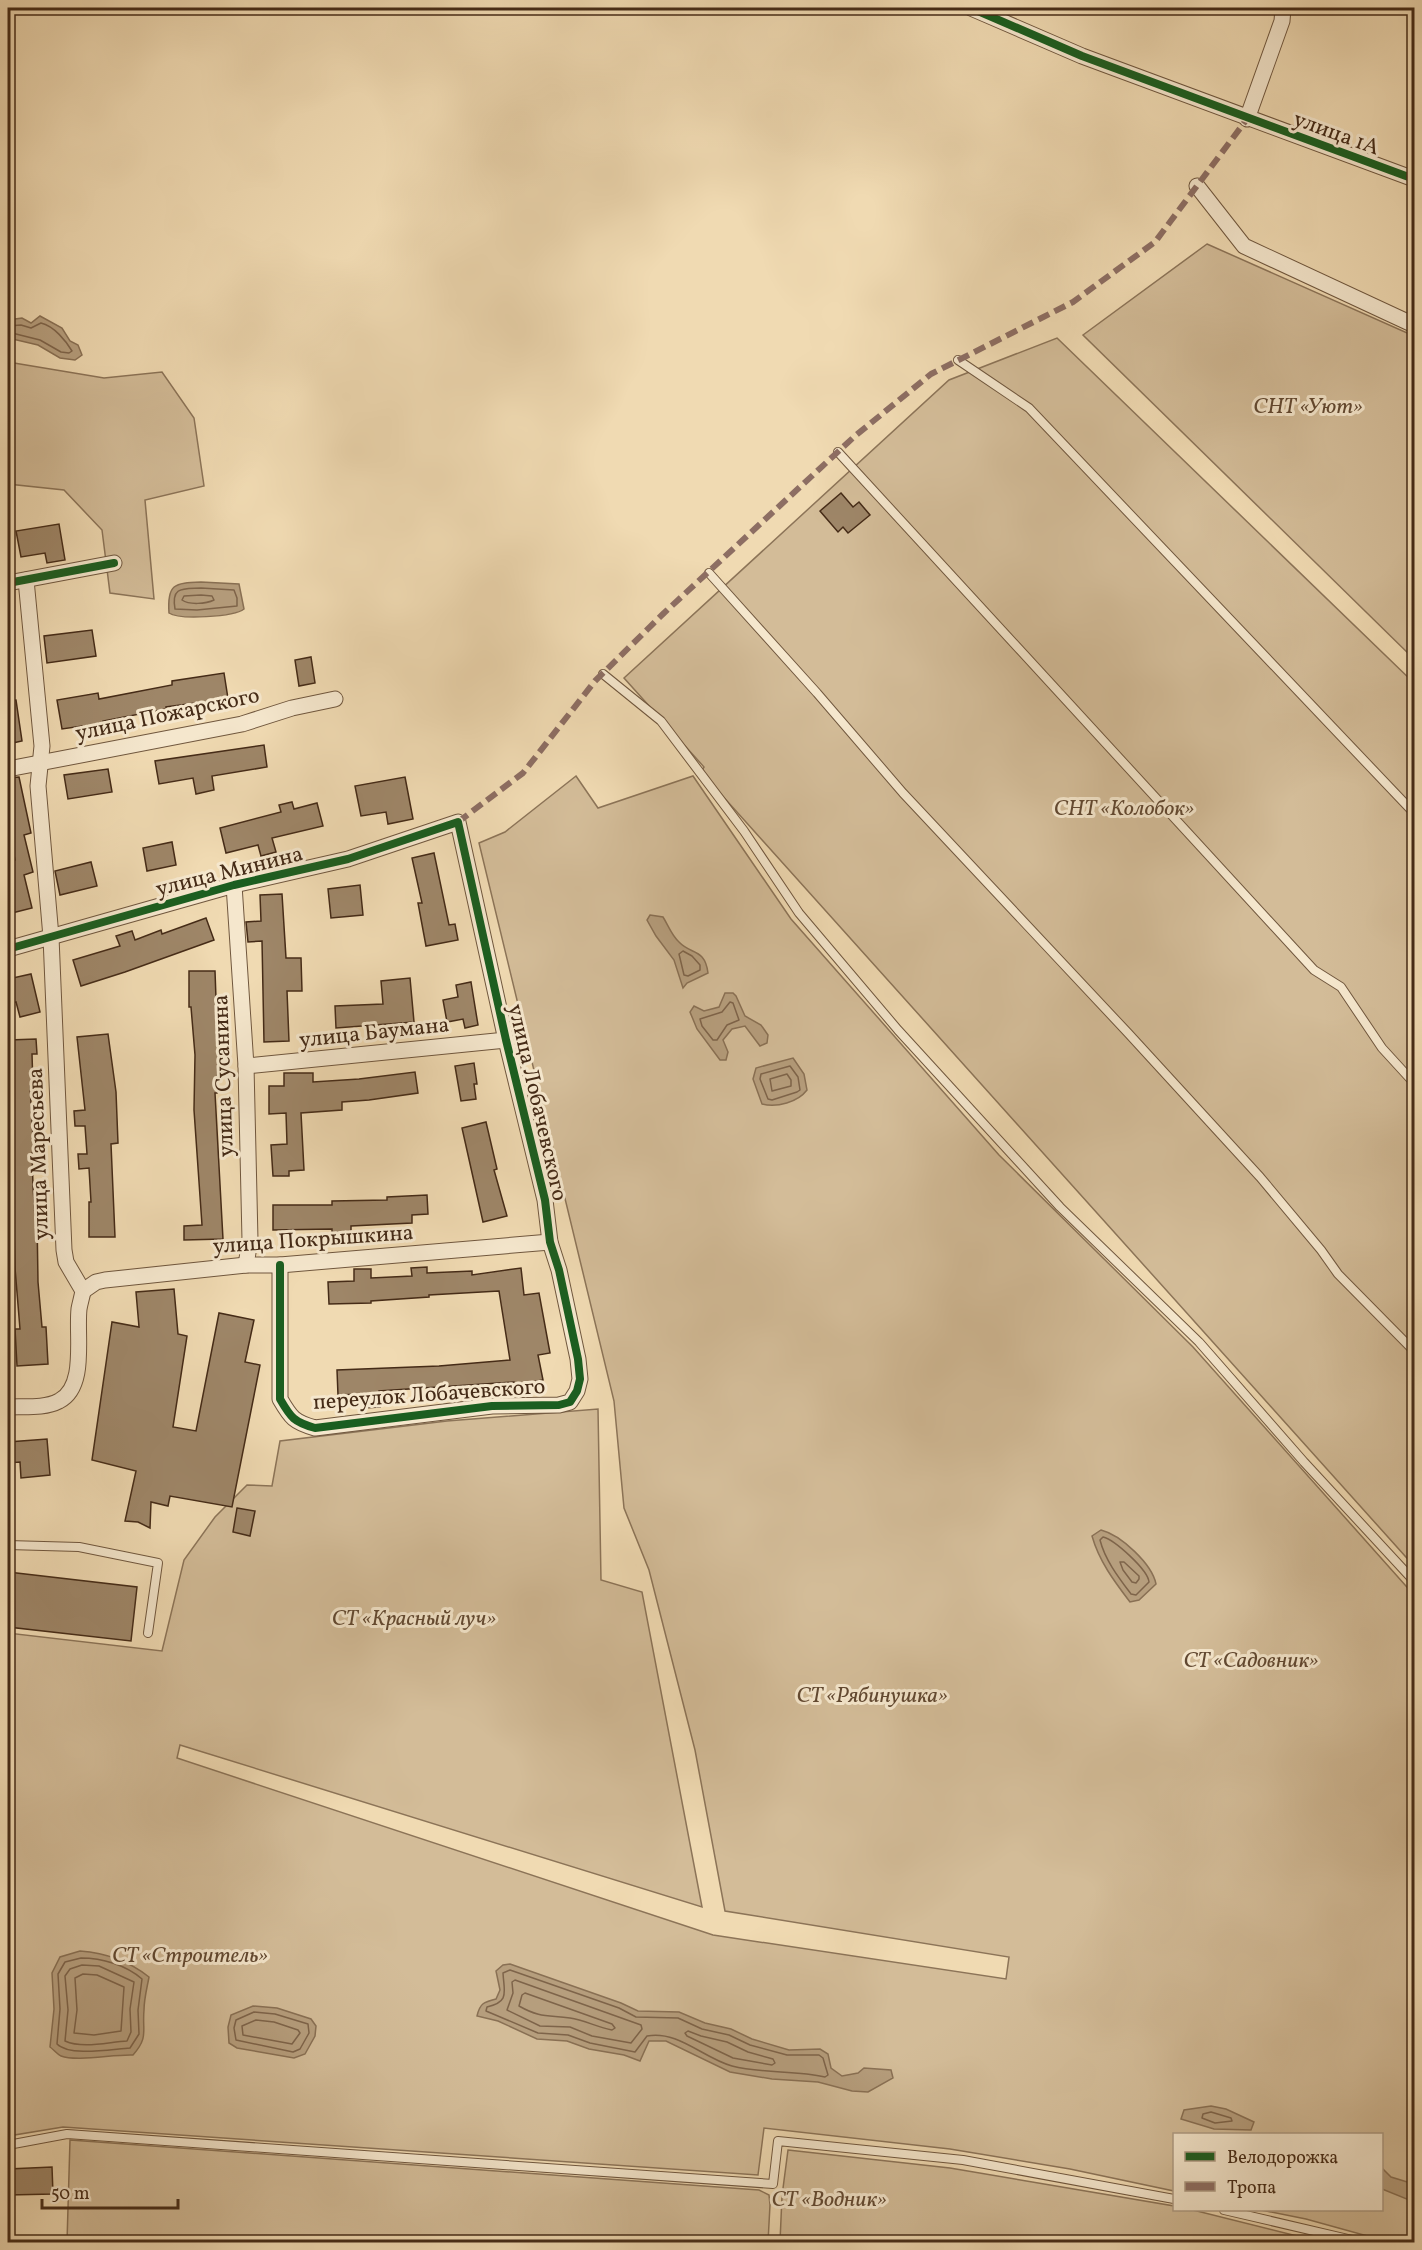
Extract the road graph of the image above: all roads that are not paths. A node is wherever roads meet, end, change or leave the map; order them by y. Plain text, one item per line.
1 (971, 8) edge
2 (1283, 8) edge
3 (1247, 119) junction
4 (1414, 179) edge
5 (1197, 186) dead end
6 (1414, 325) edge
7 (958, 360) dead end
8 (838, 452) dead end
9 (114, 563) dead end
10 (709, 573) dead end
11 (26, 580) junction
12 (8, 583) edge
13 (603, 674) dead end
14 (335, 699) dead end
15 (41, 762) junction
16 (8, 769) edge
17 (1414, 813) edge
18 (458, 822) joint
19 (234, 885) junction
20 (51, 937) junction
21 (8, 949) edge
22 (506, 1040) junction
23 (246, 1066) junction
24 (1414, 1083) edge
25 (550, 1242) junction
26 (246, 1265) junction
27 (280, 1265) junction
28 (83, 1291) junction
29 (1414, 1351) edge
30 (577, 1391) joint
31 (8, 1407) edge
32 (8, 1545) edge
33 (1414, 1581) edge
34 (148, 1633) dead end
35 (8, 2145) edge
36 (1173, 2199) edge
37 (1228, 2211) edge
38 (1361, 2242) edge

1 - 3 street, улица 1А
2 - 3 street
3 - 4 street, улица 1А
5 - 6 street
7 - 17 lane
8 - 24 lane
9 - 11 street
10 - 29 lane
11 - 12 street
11 - 15 street, улица Маресьева
13 - 33 lane
14 - 15 street, улица Пожарского
15 - 16 street, улица Пожарского
15 - 20 street, улица Маресьева
18 - 19 street, улица Минина
18 - 22 street, улица Лобачевского
19 - 20 street, улица Минина
19 - 23 street, улица Сусанина
20 - 21 street, улица Минина
20 - 28 street, улица Маресьева
22 - 23 street, улица Баумана
22 - 25 street, улица Лобачевского
23 - 26 street, улица Сусанина
25 - 27 street, улица Покрышкина
25 - 30 street, улица Лобачевского
26 - 27 street, улица Покрышкина
26 - 28 street, улица Покрышкина
27 - 30 street, переулок Лобачевского
28 - 31 street
32 - 34 lane
35 - 36 lane
37 - 38 lane

